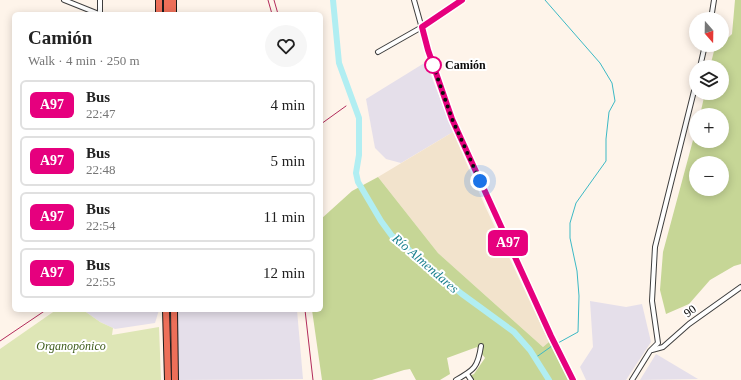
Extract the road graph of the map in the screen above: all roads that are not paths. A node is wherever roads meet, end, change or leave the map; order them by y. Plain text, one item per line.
1 (64, 0) edge
2 (100, 0) edge
3 (159, 0) edge
4 (167, 0) edge
5 (173, 0) edge
6 (414, 0) edge
7 (462, 0) edge
8 (714, 0) edge
9 (95, 12) edge
10 (100, 12) edge
11 (159, 12) edge
12 (167, 12) edge
13 (173, 12) edge
14 (712, 12) edge
15 (422, 27) junction
16 (378, 52) dead end
17 (692, 100) edge
18 (741, 287) edge
19 (166, 312) edge
20 (174, 312) edge
21 (480, 346) dead end
22 (650, 351) junction
23 (467, 374) junction
24 (168, 380) edge
25 (175, 380) edge
26 (456, 380) edge
27 (471, 380) edge
28 (574, 380) edge
29 (632, 380) edge

1 - 9 street
2 - 10 street
3 - 11 highway
4 - 12 highway
5 - 13 highway
6 - 15 street
7 - 15 street
8 - 14 street
15 - 16 street
15 - 28 street
17 - 22 street
18 - 22 street, 90
19 - 24 highway
20 - 25 highway
21 - 23 street
22 - 29 street
23 - 26 street
23 - 27 street

